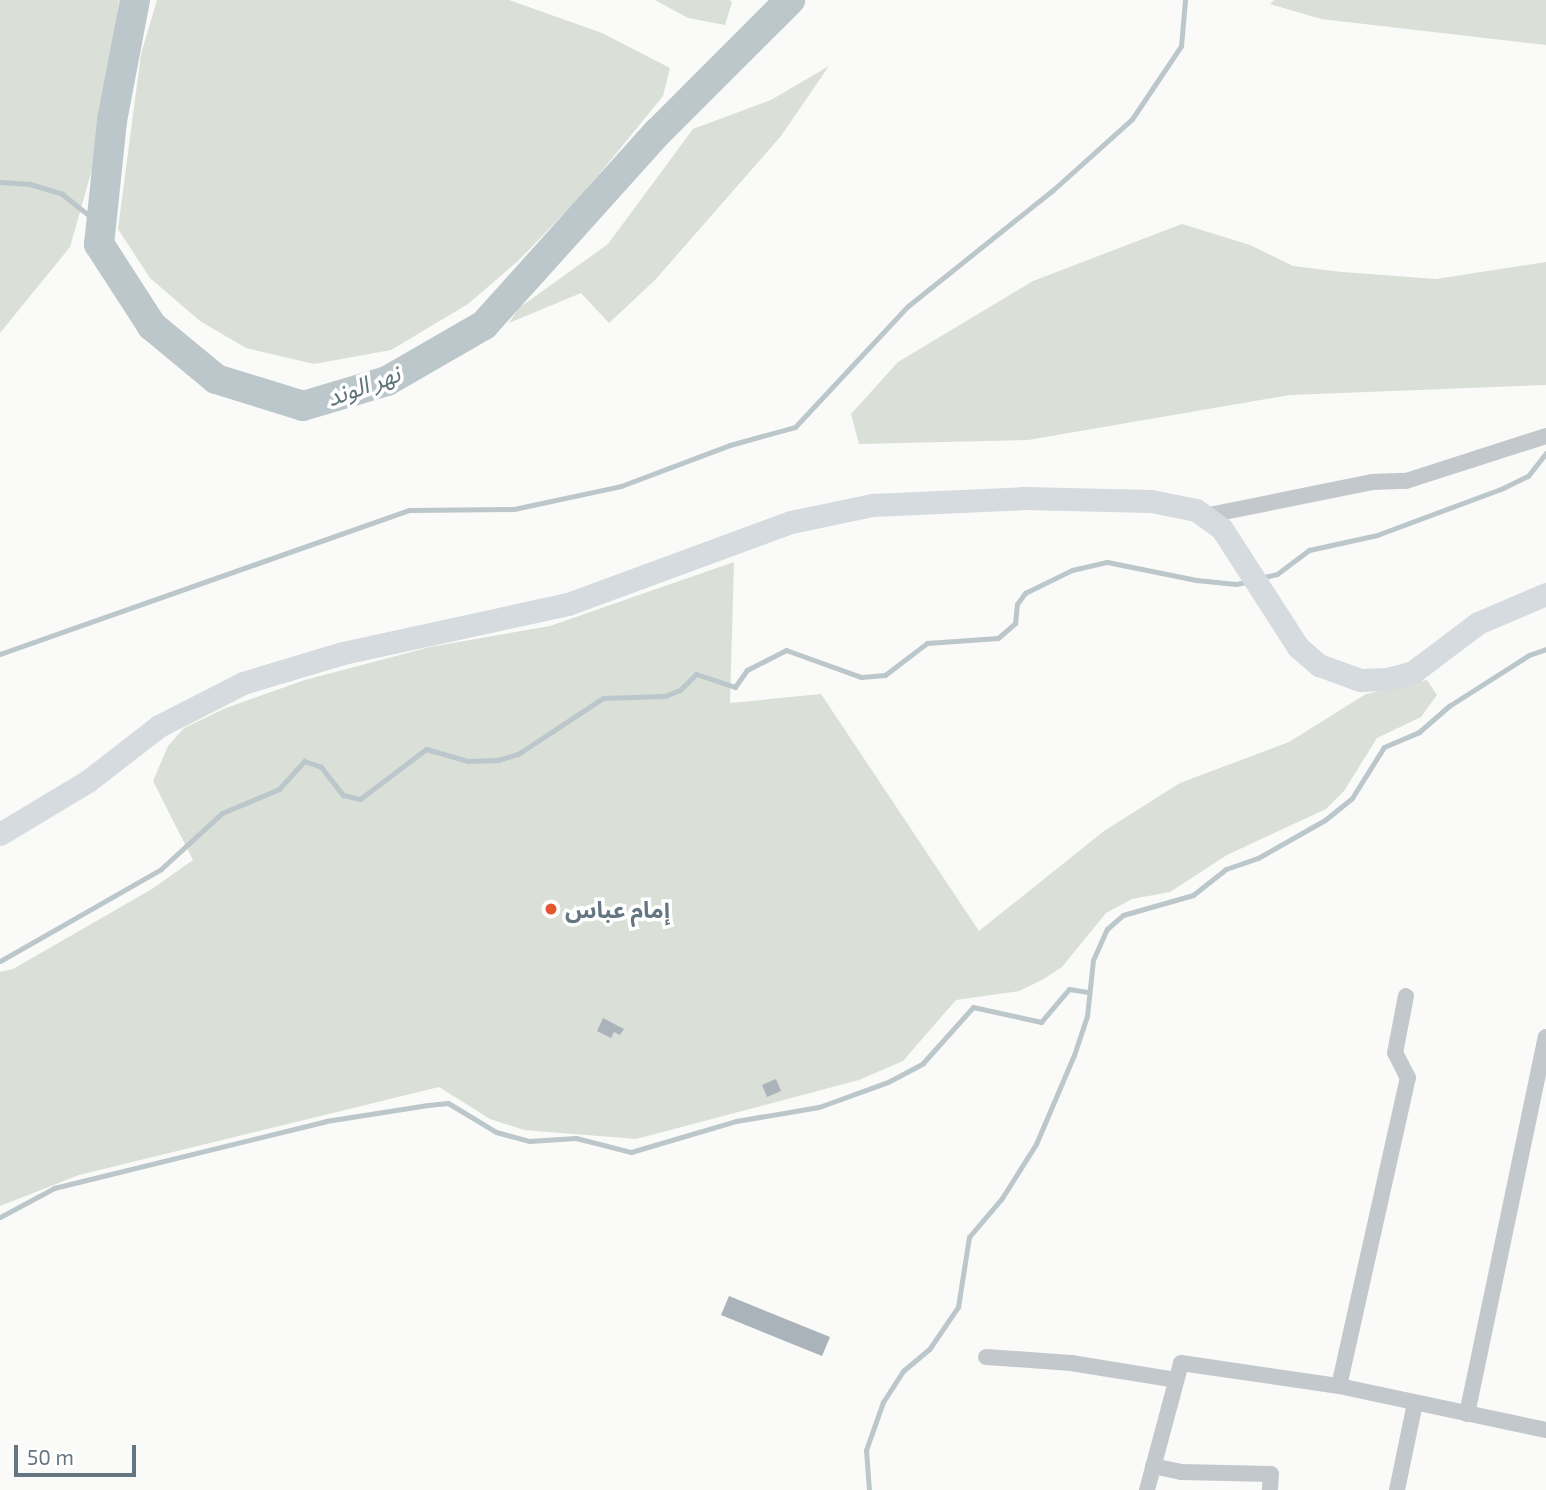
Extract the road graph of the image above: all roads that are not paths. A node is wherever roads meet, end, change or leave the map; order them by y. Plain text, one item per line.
1 (1546, 436) edge
2 (1204, 516) junction
3 (1546, 594) edge
4 (0, 834) edge
5 (1406, 996) dead end
6 (1546, 1037) edge
7 (986, 1357) dead end
8 (1176, 1380) junction
9 (1339, 1386) junction
10 (1415, 1403) junction
11 (1467, 1414) junction
12 (1546, 1430) edge
13 (1153, 1466) junction
14 (1147, 1490) edge
15 (1270, 1490) edge
16 (1397, 1490) edge

1 - 2 street
2 - 3 main road
2 - 4 main road
5 - 9 street
6 - 11 street
7 - 8 street
8 - 9 street
8 - 13 street
9 - 10 street
10 - 11 street
10 - 16 street
11 - 12 street
13 - 14 street
13 - 15 street

